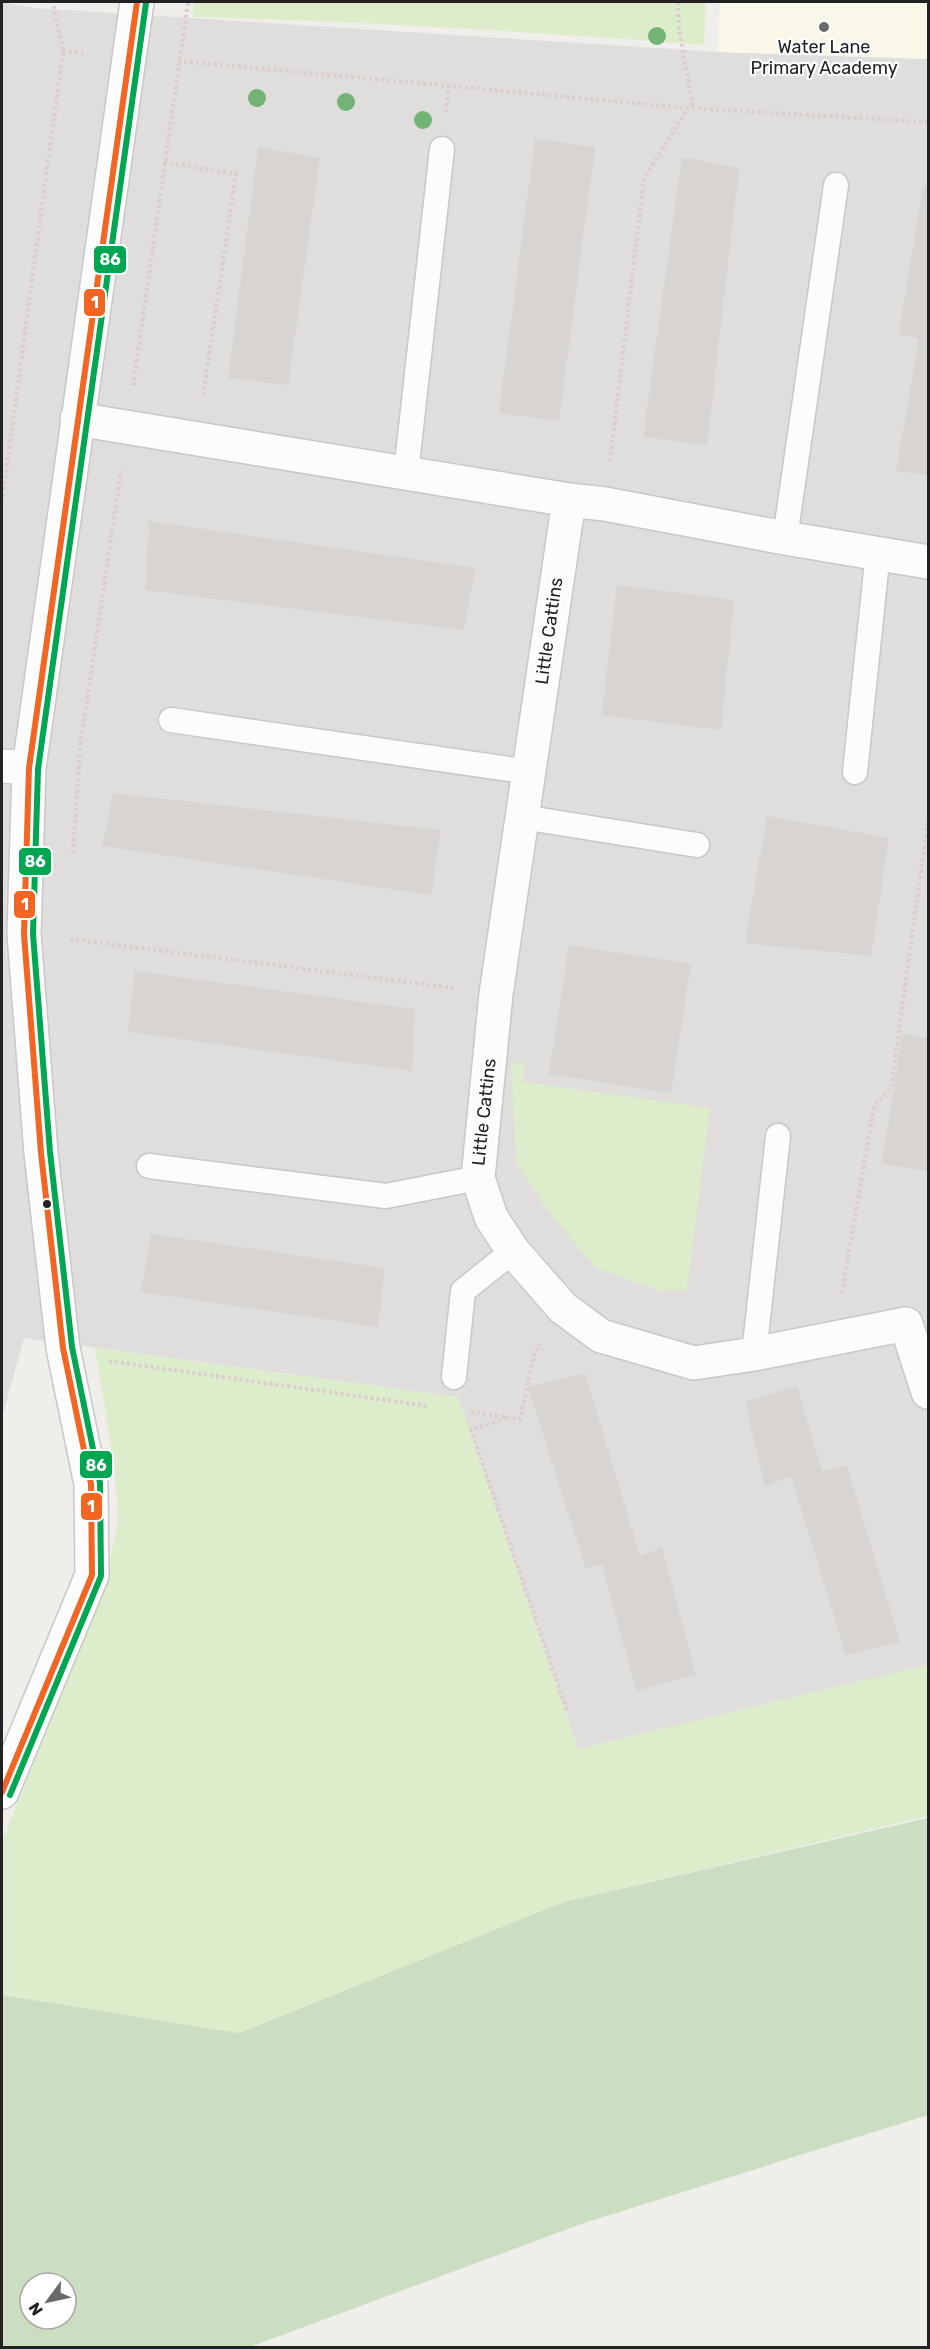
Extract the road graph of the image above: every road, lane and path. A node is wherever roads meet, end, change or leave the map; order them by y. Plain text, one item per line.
1 (53, 2) edge
2 (137, 2) edge
3 (188, 2) edge
4 (678, 2) edge
5 (63, 51) junction
6 (129, 57) junction
7 (179, 61) junction
8 (691, 108) junction
9 (928, 122) edge
10 (442, 149) dead end
11 (164, 162) junction
12 (836, 185) dead end
13 (77, 419) junction
14 (128, 427) junction
15 (196, 438) junction
16 (406, 474) junction
17 (569, 500) junction
18 (2, 502) edge
19 (605, 504) junction
20 (785, 538) junction
21 (878, 552) junction
22 (928, 562) edge
23 (171, 720) dead end
24 (15, 767) edge
25 (529, 772) junction
26 (855, 772) dead end
27 (522, 817) junction
28 (928, 820) edge
29 (697, 845) dead end
30 (72, 859) dead end
31 (70, 928) dead end
32 (70, 939) junction
33 (70, 950) dead end
34 (496, 994) junction
35 (778, 1136) dead end
36 (149, 1166) dead end
37 (478, 1178) junction
38 (513, 1251) junction
39 (563, 1308) junction
40 (834, 1338) junction
41 (754, 1354) junction
42 (126, 1364) dead end
43 (454, 1377) dead end
44 (928, 1392) edge
45 (438, 1408) dead end
46 (461, 1411) dead end
47 (507, 1417) junction
48 (567, 1712) dead end
49 (2, 1792) edge

1 - 5 path
2 - 6 street
3 - 7 path
4 - 8 path
5 - 6 path
5 - 18 path
6 - 7 path
6 - 13 street
7 - 8 path
7 - 11 path
8 - 9 path
8 - 19 path
10 - 16 lane
11 - 14 path
11 - 15 path
12 - 20 lane
13 - 14 street
13 - 24 street
14 - 15 street
14 - 30 path
15 - 16 street
16 - 17 street
17 - 19 street
17 - 25 street, Little Cattins
19 - 20 street
20 - 21 street
21 - 22 street
21 - 26 lane
23 - 25 lane
24 - 49 street
25 - 27 street, Little Cattins
27 - 29 lane
27 - 34 street, Little Cattins
28 - 40 path
31 - 32 path
32 - 33 path
32 - 34 path
34 - 37 street, Little Cattins
35 - 41 lane
36 - 37 lane
37 - 38 street, Little Cattins
38 - 39 street, Little Cattins
38 - 43 lane
39 - 41 street, Little Cattins
39 - 47 path
40 - 41 street, Little Cattins
40 - 44 street, Little Cattins
42 - 45 path
46 - 47 path
47 - 48 path

